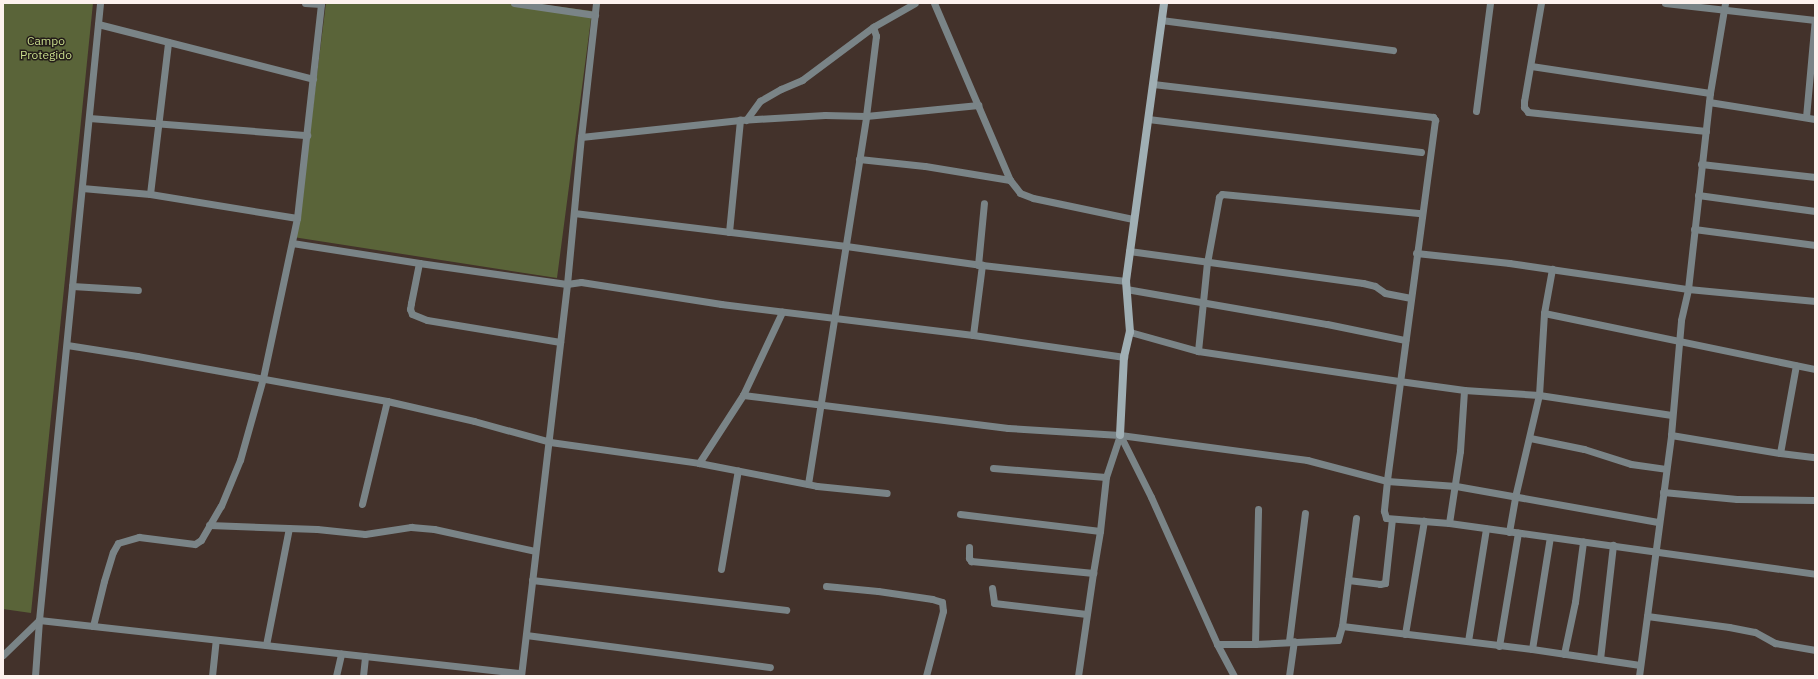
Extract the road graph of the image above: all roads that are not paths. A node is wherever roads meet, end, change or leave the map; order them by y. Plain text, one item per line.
1 (100, 3) edge
2 (305, 3) edge
3 (514, 3) edge
4 (596, 3) edge
5 (915, 3) edge
6 (934, 3) edge
7 (1164, 3) edge
8 (1490, 3) edge
9 (1541, 3) edge
10 (1665, 3) edge
11 (321, 4) edge
12 (1725, 6) edge
13 (595, 15) junction
14 (1161, 20) junction
15 (1815, 20) edge
16 (98, 24) junction
17 (873, 27) junction
18 (168, 42) junction
19 (1393, 50) dead end
20 (1531, 66) junction
21 (313, 79) junction
22 (1153, 84) junction
23 (1710, 93) junction
24 (1709, 102) junction
25 (978, 105) junction
26 (1476, 111) dead end
27 (866, 116) junction
28 (1806, 117) junction
29 (89, 118) junction
30 (1148, 119) junction
31 (1815, 119) edge
32 (743, 120) junction
33 (158, 123) junction
34 (1706, 131) junction
35 (306, 135) junction
36 (581, 137) junction
37 (1421, 152) dead end
38 (859, 159) junction
39 (1701, 164) junction
40 (1815, 177) edge
41 (1010, 180) junction
42 (82, 188) junction
43 (150, 194) junction
44 (1698, 196) junction
45 (984, 203) dead end
46 (1815, 211) edge
47 (574, 213) junction
48 (1421, 213) junction
49 (297, 218) junction
50 (1133, 219) junction
51 (1694, 229) junction
52 (729, 232) junction
53 (292, 243) junction
54 (1815, 245) edge
55 (846, 246) junction
56 (1130, 251) junction
57 (1416, 253) junction
58 (419, 263) junction
59 (1207, 263) junction
60 (980, 265) junction
61 (1552, 269) junction
62 (567, 284) junction
63 (1126, 285) junction
64 (72, 286) junction
65 (1688, 288) junction
66 (138, 290) dead end
67 (1410, 298) junction
68 (1815, 301) edge
69 (1202, 303) junction
70 (782, 312) junction
71 (1544, 312) junction
72 (833, 318) junction
73 (1130, 332) junction
74 (973, 335) junction
75 (1678, 339) junction
76 (1405, 340) junction
77 (560, 342) junction
78 (67, 345) junction
79 (1198, 351) junction
80 (1124, 357) junction
81 (1796, 365) junction
82 (1815, 369) edge
83 (263, 378) junction
84 (1399, 382) junction
85 (1464, 390) junction
86 (743, 395) junction
87 (1539, 395) junction
88 (387, 401) junction
89 (820, 403) junction
90 (1672, 415) junction
91 (1120, 435) junction
92 (1671, 435) junction
93 (1530, 438) junction
94 (550, 442) junction
95 (1780, 453) junction
96 (1815, 457) edge
97 (699, 463) junction
98 (993, 468) dead end
99 (1666, 469) junction
100 (738, 470) junction
101 (1106, 477) junction
102 (1387, 481) junction
103 (808, 484) junction
104 (1456, 486) junction
105 (1663, 492) junction
106 (887, 493) dead end
107 (1515, 496) junction
108 (1815, 500) edge
109 (362, 504) dead end
110 (1258, 509) dead end
111 (1305, 513) dead end
112 (960, 514) dead end
113 (1356, 518) dead end
114 (1392, 519) junction
115 (1424, 521) junction
116 (1658, 522) junction
117 (1449, 523) junction
118 (209, 525) junction
119 (289, 528) junction
120 (1486, 528) junction
121 (1100, 531) junction
122 (1509, 532) junction
123 (1518, 533) junction
124 (1550, 537) junction
125 (1583, 542) junction
126 (1613, 545) junction
127 (969, 547) dead end
128 (535, 551) junction
129 (1656, 551) junction
130 (721, 569) dead end
131 (1092, 572) junction
132 (1815, 574) edge
133 (532, 580) junction
134 (1348, 580) junction
135 (826, 586) dead end
136 (992, 588) dead end
137 (786, 610) dead end
138 (1086, 614) junction
139 (1647, 616) junction
140 (39, 620) junction
141 (93, 626) junction
142 (1342, 626) junction
143 (1405, 634) junction
144 (526, 635) junction
145 (216, 640) junction
146 (1468, 640) junction
147 (1291, 642) junction
148 (1218, 644) junction
149 (1255, 644) junction
150 (266, 645) junction
151 (1499, 646) junction
152 (1532, 649) junction
153 (1815, 650) edge
154 (341, 654) junction
155 (1564, 654) junction
156 (3, 655) edge
157 (365, 656) junction
158 (1600, 659) junction
159 (1640, 665) junction
160 (770, 667) dead end
161 (521, 675) edge
162 (35, 676) edge
163 (212, 676) edge
164 (336, 676) edge
165 (363, 676) edge
166 (926, 676) edge
167 (1078, 676) edge
168 (1234, 676) edge
169 (1289, 676) edge
170 (1639, 676) edge

1 - 16 street
2 - 11 street
3 - 13 street
4 - 13 street
5 - 17 street
6 - 25 street
7 - 14 street
8 - 26 street
9 - 20 street
10 - 12 street
11 - 21 street
12 - 15 street
12 - 23 street
13 - 36 street
14 - 19 street
14 - 22 street
15 - 28 street
16 - 18 street
16 - 29 street
17 - 27 street
17 - 32 street
18 - 21 street
18 - 33 street
20 - 23 street
20 - 34 street
21 - 35 street
22 - 30 street
22 - 48 street
23 - 24 street
24 - 28 street
24 - 34 street
25 - 27 street
25 - 41 street
27 - 32 street
27 - 38 street
28 - 31 street
29 - 33 street
29 - 42 street
30 - 37 street
30 - 50 street
32 - 36 street
32 - 52 street
33 - 35 street
33 - 43 street
34 - 39 street
35 - 49 street
36 - 47 street
38 - 41 street
38 - 55 street
39 - 40 street
39 - 44 street
41 - 50 street
42 - 43 street
42 - 64 street
43 - 49 street
44 - 46 street
44 - 51 street
45 - 60 street
47 - 52 street
47 - 62 street
48 - 57 street
48 - 59 street
49 - 53 street
50 - 56 street
51 - 54 street
51 - 65 street
52 - 55 street
53 - 58 street
53 - 83 street
55 - 60 street
55 - 72 street
56 - 59 street
56 - 63 street
57 - 61 street
57 - 67 street
58 - 62 street
58 - 77 street
59 - 67 street
59 - 69 street
60 - 63 street
60 - 74 street
61 - 65 street
61 - 71 street
62 - 70 street
62 - 77 street
63 - 69 street
63 - 73 street
64 - 66 street
64 - 78 street
65 - 68 street
65 - 75 street
67 - 76 street
69 - 76 street
69 - 79 street
70 - 72 street
70 - 86 street
71 - 75 street
71 - 87 street
72 - 74 street
72 - 89 street
73 - 79 street
73 - 80 street
74 - 80 street
75 - 81 street
75 - 90 street
76 - 84 street
77 - 94 street
78 - 83 street
78 - 140 street
79 - 84 street
80 - 91 street
81 - 82 street
81 - 95 street
83 - 88 street
83 - 118 street
84 - 85 street
84 - 102 street
85 - 87 street
85 - 104 street
86 - 89 street
86 - 97 street
87 - 90 street
87 - 93 street
88 - 94 street
88 - 109 street
89 - 91 street
89 - 103 street
90 - 92 street
91 - 101 street
91 - 102 street
91 - 148 street
92 - 95 street
92 - 99 street
93 - 99 street
93 - 107 street
94 - 97 street
94 - 128 street
95 - 96 street
97 - 100 street
98 - 101 street
99 - 105 street
100 - 103 street
100 - 130 street
101 - 121 street
102 - 104 street
102 - 114 street
103 - 106 street
104 - 107 street
104 - 117 street
105 - 108 street
105 - 116 street
107 - 116 street
107 - 122 street
110 - 149 street
111 - 147 street
112 - 121 street
113 - 134 street
114 - 115 street
114 - 134 street
115 - 117 street
115 - 143 street
116 - 129 street
117 - 120 street
118 - 119 street
118 - 141 street
119 - 128 street
119 - 150 street
120 - 122 street
120 - 146 street
121 - 131 street
122 - 123 street
123 - 124 street
123 - 151 street
124 - 125 street
124 - 152 street
125 - 126 street
125 - 155 street
126 - 129 street
126 - 158 street
127 - 131 street
128 - 133 street
129 - 132 street
129 - 139 street
131 - 138 street
133 - 137 street
133 - 144 street
134 - 142 street
135 - 166 street
136 - 138 street
138 - 167 street
139 - 153 street
139 - 159 street
140 - 141 street
140 - 156 street
140 - 162 street
141 - 145 street
142 - 143 street
142 - 147 street
143 - 146 street
144 - 160 street
144 - 161 street
145 - 150 street
145 - 163 street
146 - 151 street
147 - 149 street
147 - 169 street
148 - 149 street
148 - 168 street
150 - 154 street
151 - 152 street
152 - 155 street
154 - 157 street
154 - 164 street
155 - 158 street
157 - 161 street
157 - 165 street
158 - 159 street
159 - 170 street

